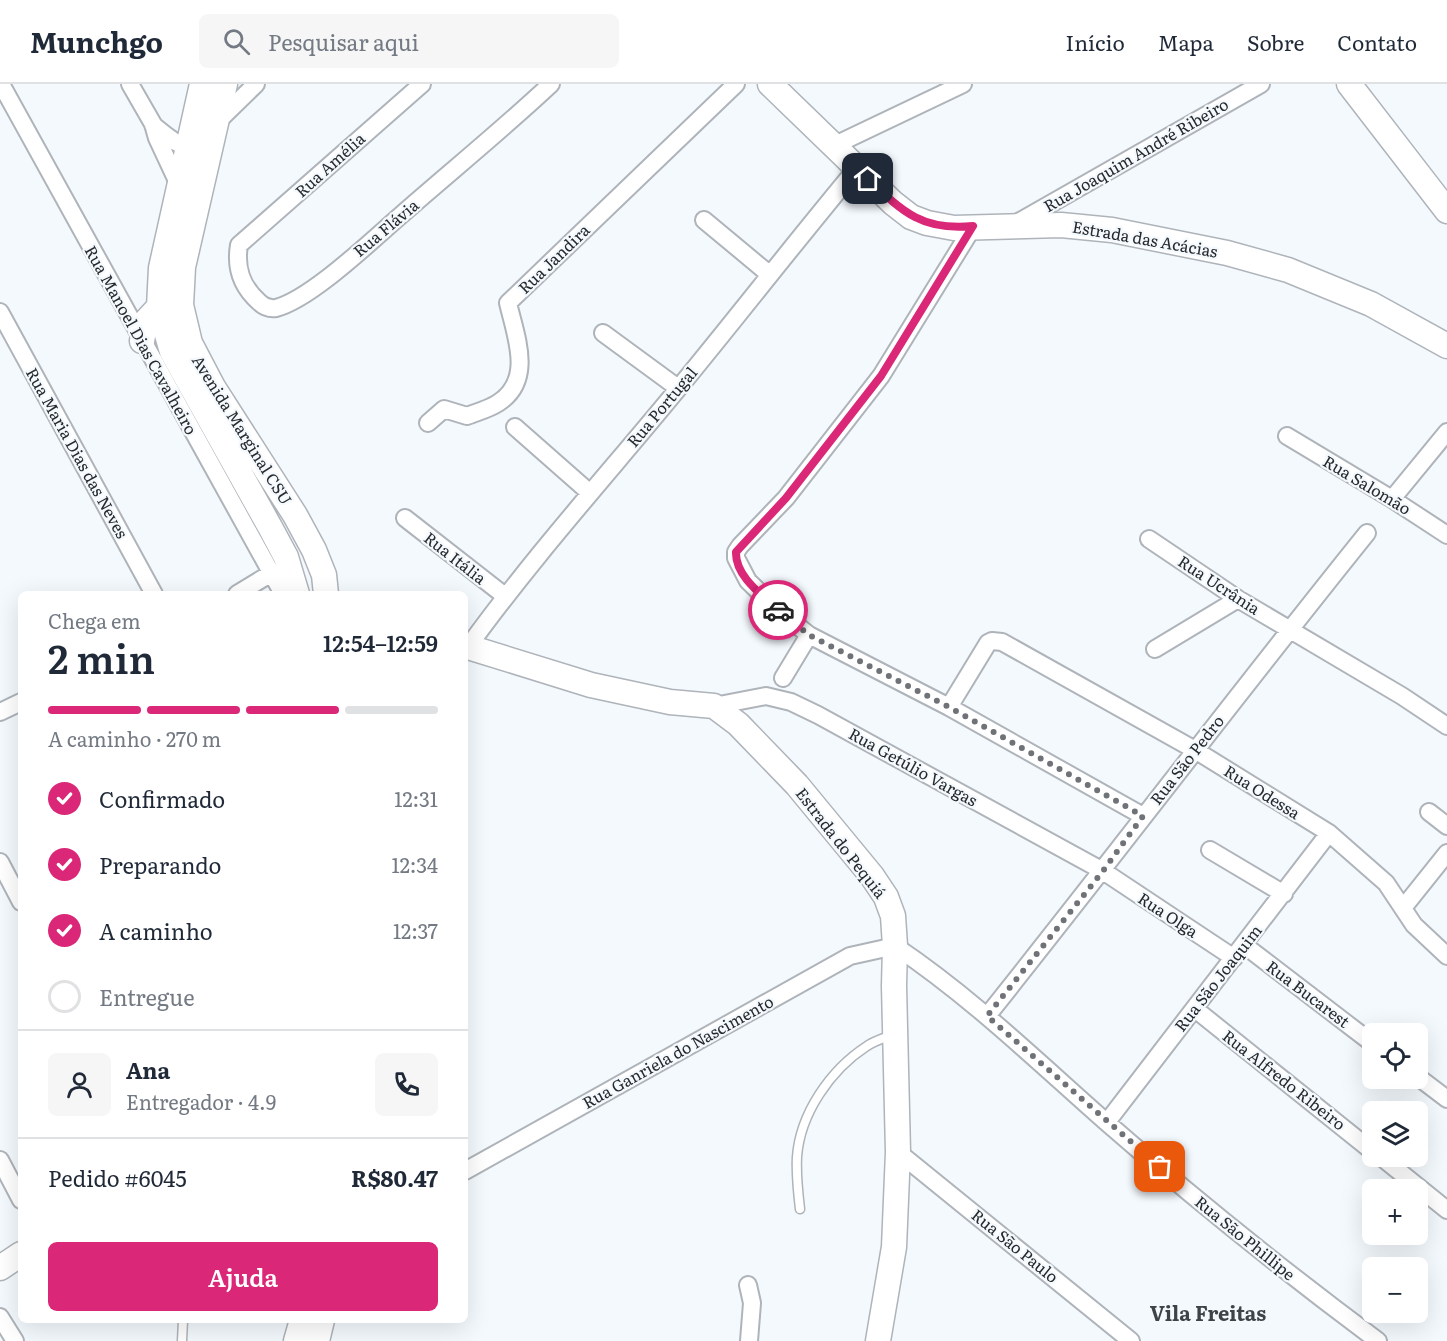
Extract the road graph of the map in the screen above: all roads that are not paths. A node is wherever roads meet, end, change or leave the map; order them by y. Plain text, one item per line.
1 (1, 84) edge
2 (130, 84) edge
3 (202, 84) edge
4 (225, 84) edge
5 (256, 84) edge
6 (422, 84) edge
7 (551, 84) edge
8 (736, 84) edge
9 (770, 84) edge
10 (963, 84) edge
11 (1260, 84) edge
12 (1348, 84) edge
13 (215, 123) junction
14 (153, 124) junction
15 (835, 145) junction
16 (198, 149) junction
17 (857, 168) junction
18 (179, 185) junction
19 (1447, 211) edge
20 (704, 220) dead end
21 (973, 226) junction
22 (1011, 226) junction
23 (239, 246) joint
24 (770, 274) junction
25 (159, 307) junction
26 (0, 312) edge
27 (603, 333) dead end
28 (142, 341) junction
29 (1447, 346) edge
30 (678, 388) junction
31 (428, 423) dead end
32 (515, 427) dead end
33 (1447, 432) edge
34 (1287, 436) dead end
35 (590, 493) junction
36 (1392, 499) junction
37 (405, 518) dead end
38 (1367, 534) dead end
39 (1447, 535) edge
40 (1149, 539) dead end
41 (270, 574) junction
42 (152, 591) edge
43 (242, 591) edge
44 (281, 591) edge
45 (296, 591) edge
46 (326, 591) edge
47 (505, 596) junction
48 (1238, 599) junction
49 (1290, 629) junction
50 (809, 635) junction
51 (468, 645) edge
52 (468, 646) edge
53 (1155, 649) dead end
54 (783, 678) dead end
55 (18, 703) edge
56 (714, 706) junction
57 (949, 707) junction
58 (0, 712) edge
59 (1447, 726) edge
60 (1195, 750) junction
61 (1429, 812) dead end
62 (1143, 816) junction
63 (1447, 826) edge
64 (1329, 833) junction
65 (1210, 850) dead end
66 (1447, 853) edge
67 (0, 862) edge
68 (1103, 871) junction
69 (1284, 894) junction
70 (18, 896) edge
71 (1403, 908) junction
72 (895, 946) junction
73 (1239, 952) junction
74 (1447, 956) edge
75 (1195, 1009) junction
76 (987, 1016) junction
77 (895, 1033) junction
78 (1362, 1036) edge
79 (1428, 1085) edge
80 (1447, 1100) edge
81 (1107, 1122) junction
82 (1362, 1143) edge
83 (897, 1152) junction
84 (0, 1160) edge
85 (1394, 1167) edge
86 (468, 1169) edge
87 (18, 1194) edge
88 (800, 1209) dead end
89 (1447, 1209) edge
90 (18, 1256) edge
91 (0, 1268) edge
92 (748, 1286) dead end
93 (0, 1317) edge
94 (183, 1323) edge
95 (301, 1323) edge
96 (321, 1323) edge
97 (15, 1341) edge
98 (182, 1341) edge
99 (296, 1341) edge
100 (317, 1341) edge
101 (749, 1341) edge
102 (878, 1341) edge
103 (1131, 1341) edge
104 (1378, 1341) edge

1 - 28 street, Rua Manoel Dias Cavalheiro
2 - 14 street
3 - 16 main road, Avenida Marginal CSU
4 - 13 main road, Avenida Marginal CSU
5 - 13 street
6 - 23 street, Rua Amélia
7 - 23 street, Rua Flávia
8 - 31 street, Rua Jandira
9 - 15 main road, Estrada das Acácias
10 - 15 street
11 - 22 street, Rua Joaquim André Ribeiro
12 - 19 main road
13 - 16 main road, Avenida Marginal CSU
14 - 16 street
14 - 18 street
15 - 17 main road, Estrada das Acácias
16 - 18 main road, Avenida Marginal CSU
16 - 46 main road, Avenida Marginal CSU
17 - 21 main road, Estrada das Acácias
17 - 24 street, Rua Portugal
18 - 25 main road, Avenida Marginal CSU
20 - 24 street
21 - 22 main road, Estrada das Acácias
21 - 50 street
22 - 29 main road, Estrada das Acácias
24 - 30 street, Rua Portugal
25 - 28 main road
25 - 45 main road, Avenida Marginal CSU
26 - 42 street, Rua Maria Dias das Neves
27 - 30 street
28 - 41 street, Rua Manoel Dias Cavalheiro
30 - 35 street, Rua Portugal
32 - 35 street
33 - 36 street
34 - 36 street, Rua Salomão
35 - 47 street, Rua Portugal
36 - 39 street, Rua Salomão
37 - 47 street, Rua Itália
38 - 49 street, Rua São Pedro
40 - 48 street, Rua Ucrânia
41 - 43 street
41 - 44 street, Rua Manoel Dias Cavalheiro
47 - 51 street, Rua Portugal
48 - 49 street, Rua Ucrânia
48 - 53 street
49 - 59 street, Rua Ucrânia
49 - 60 street, Rua São Pedro
50 - 54 street
50 - 57 street
52 - 56 main road
55 - 58 street
56 - 68 street, Rua Getúlio Vargas
56 - 72 main road, Estrada do Pequiá
57 - 60 street, Rua Odessa
57 - 62 street
60 - 62 street, Rua São Pedro
60 - 64 street, Rua Odessa
61 - 63 street
62 - 68 street, Rua São Pedro
64 - 69 street, Rua São Joaquim
64 - 71 street, Rua Odessa
65 - 69 street
66 - 71 street
67 - 70 street
68 - 73 street, Rua Olga
68 - 76 street, Rua São Pedro
69 - 73 street, Rua São Joaquim
71 - 74 street, Rua Odessa
72 - 76 street, Rua São Phillipe
72 - 77 main road, Estrada do Pequiá
72 - 86 street, Rua Ganriela do Nascimento
73 - 75 street, Rua São Joaquim
73 - 78 street, Rua Bucarest
75 - 81 street, Rua São Joaquim
75 - 82 street, Rua Alfredo Ribeiro
76 - 81 street, Rua São Phillipe
77 - 83 main road, Estrada do Pequiá
77 - 88 lane
79 - 80 street
81 - 104 street, Rua São Phillipe
83 - 102 main road, Estrada do Pequiá
83 - 103 street, Rua São Paulo
84 - 87 street
85 - 89 street
90 - 91 main road
92 - 101 street
93 - 97 street
94 - 98 lane
95 - 99 main road
96 - 100 main road

